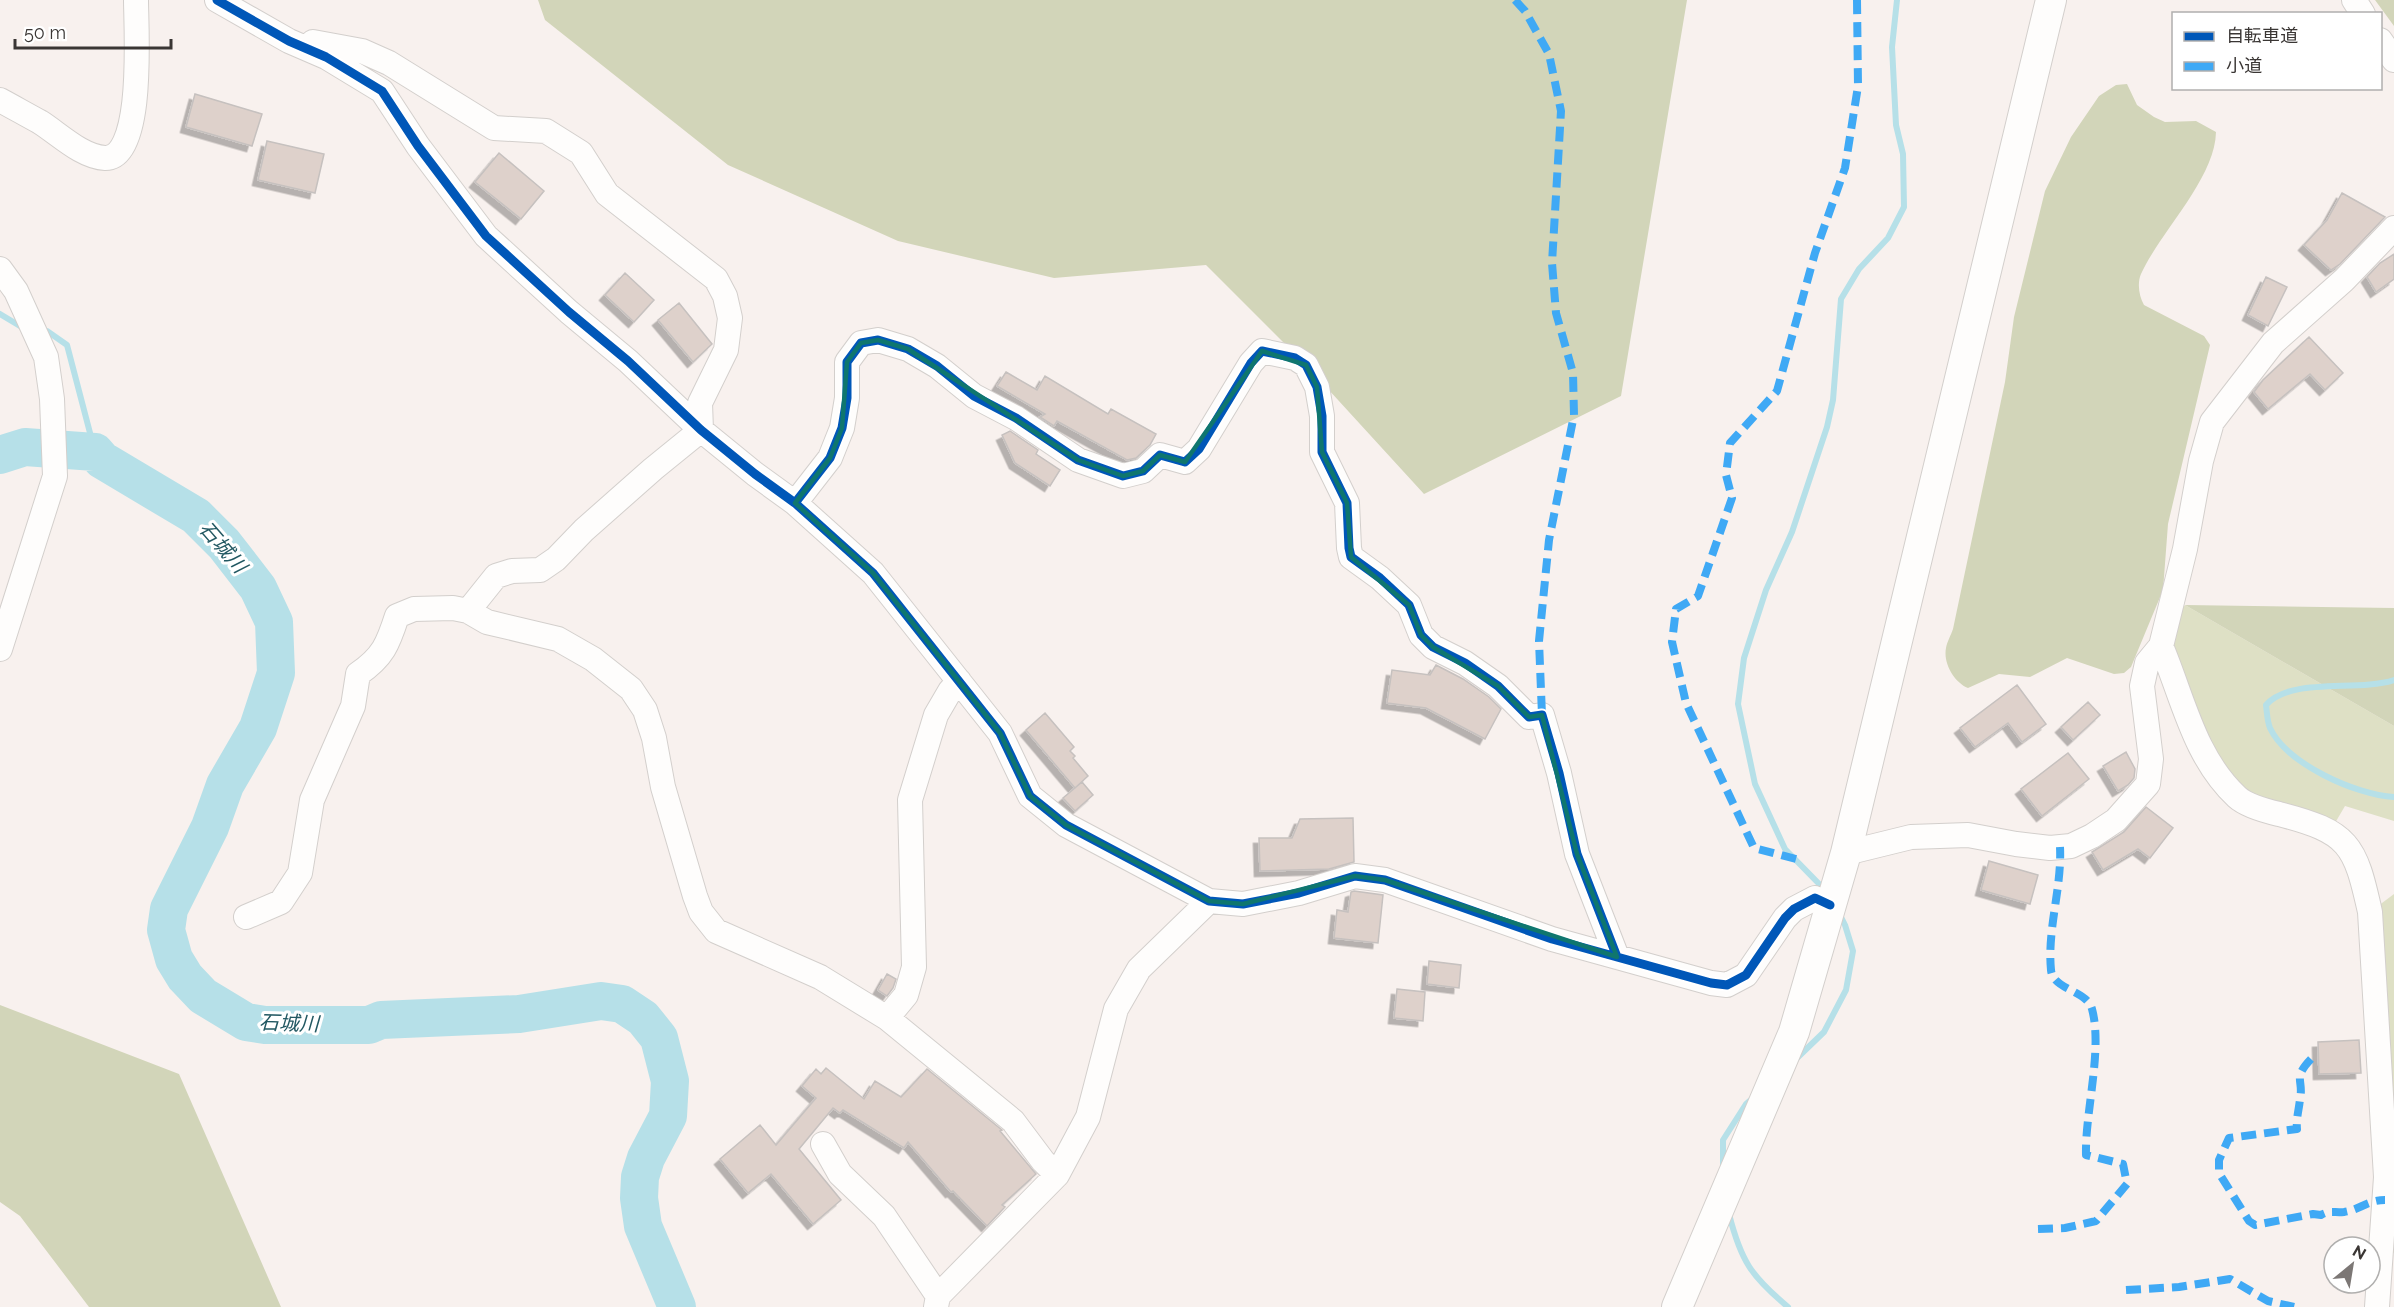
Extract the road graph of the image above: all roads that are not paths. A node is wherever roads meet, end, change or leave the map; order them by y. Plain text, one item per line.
1 (136, 0) edge
2 (217, 0) edge
3 (2051, 0) edge
4 (290, 41) junction
5 (2382, 43) edge
6 (2394, 60) edge
7 (0, 100) edge
8 (2394, 228) edge
9 (0, 269) edge
10 (701, 430) junction
11 (795, 503) junction
12 (468, 611) junction
13 (2161, 646) junction
14 (0, 649) edge
15 (959, 681) junction
16 (1846, 853) junction
17 (1209, 901) junction
18 (1830, 905) junction
19 (246, 917) dead end
20 (1617, 957) junction
21 (887, 1018) junction
22 (823, 1144) dead end
23 (1057, 1174) junction
24 (937, 1301) edge
25 (1677, 1307) edge
26 (2377, 1307) edge

1 - 7 street
2 - 4 street
3 - 16 street
4 - 10 street
4 - 10 street
5 - 6 street
8 - 13 street
9 - 14 street
10 - 11 street
10 - 12 street
11 - 15 street
11 - 20 street
12 - 19 street
12 - 21 street
13 - 16 street
13 - 26 street
15 - 17 street
15 - 21 street
16 - 18 street
17 - 20 street
17 - 23 street
18 - 20 street
18 - 25 street
21 - 23 street
22 - 24 street
23 - 24 street

